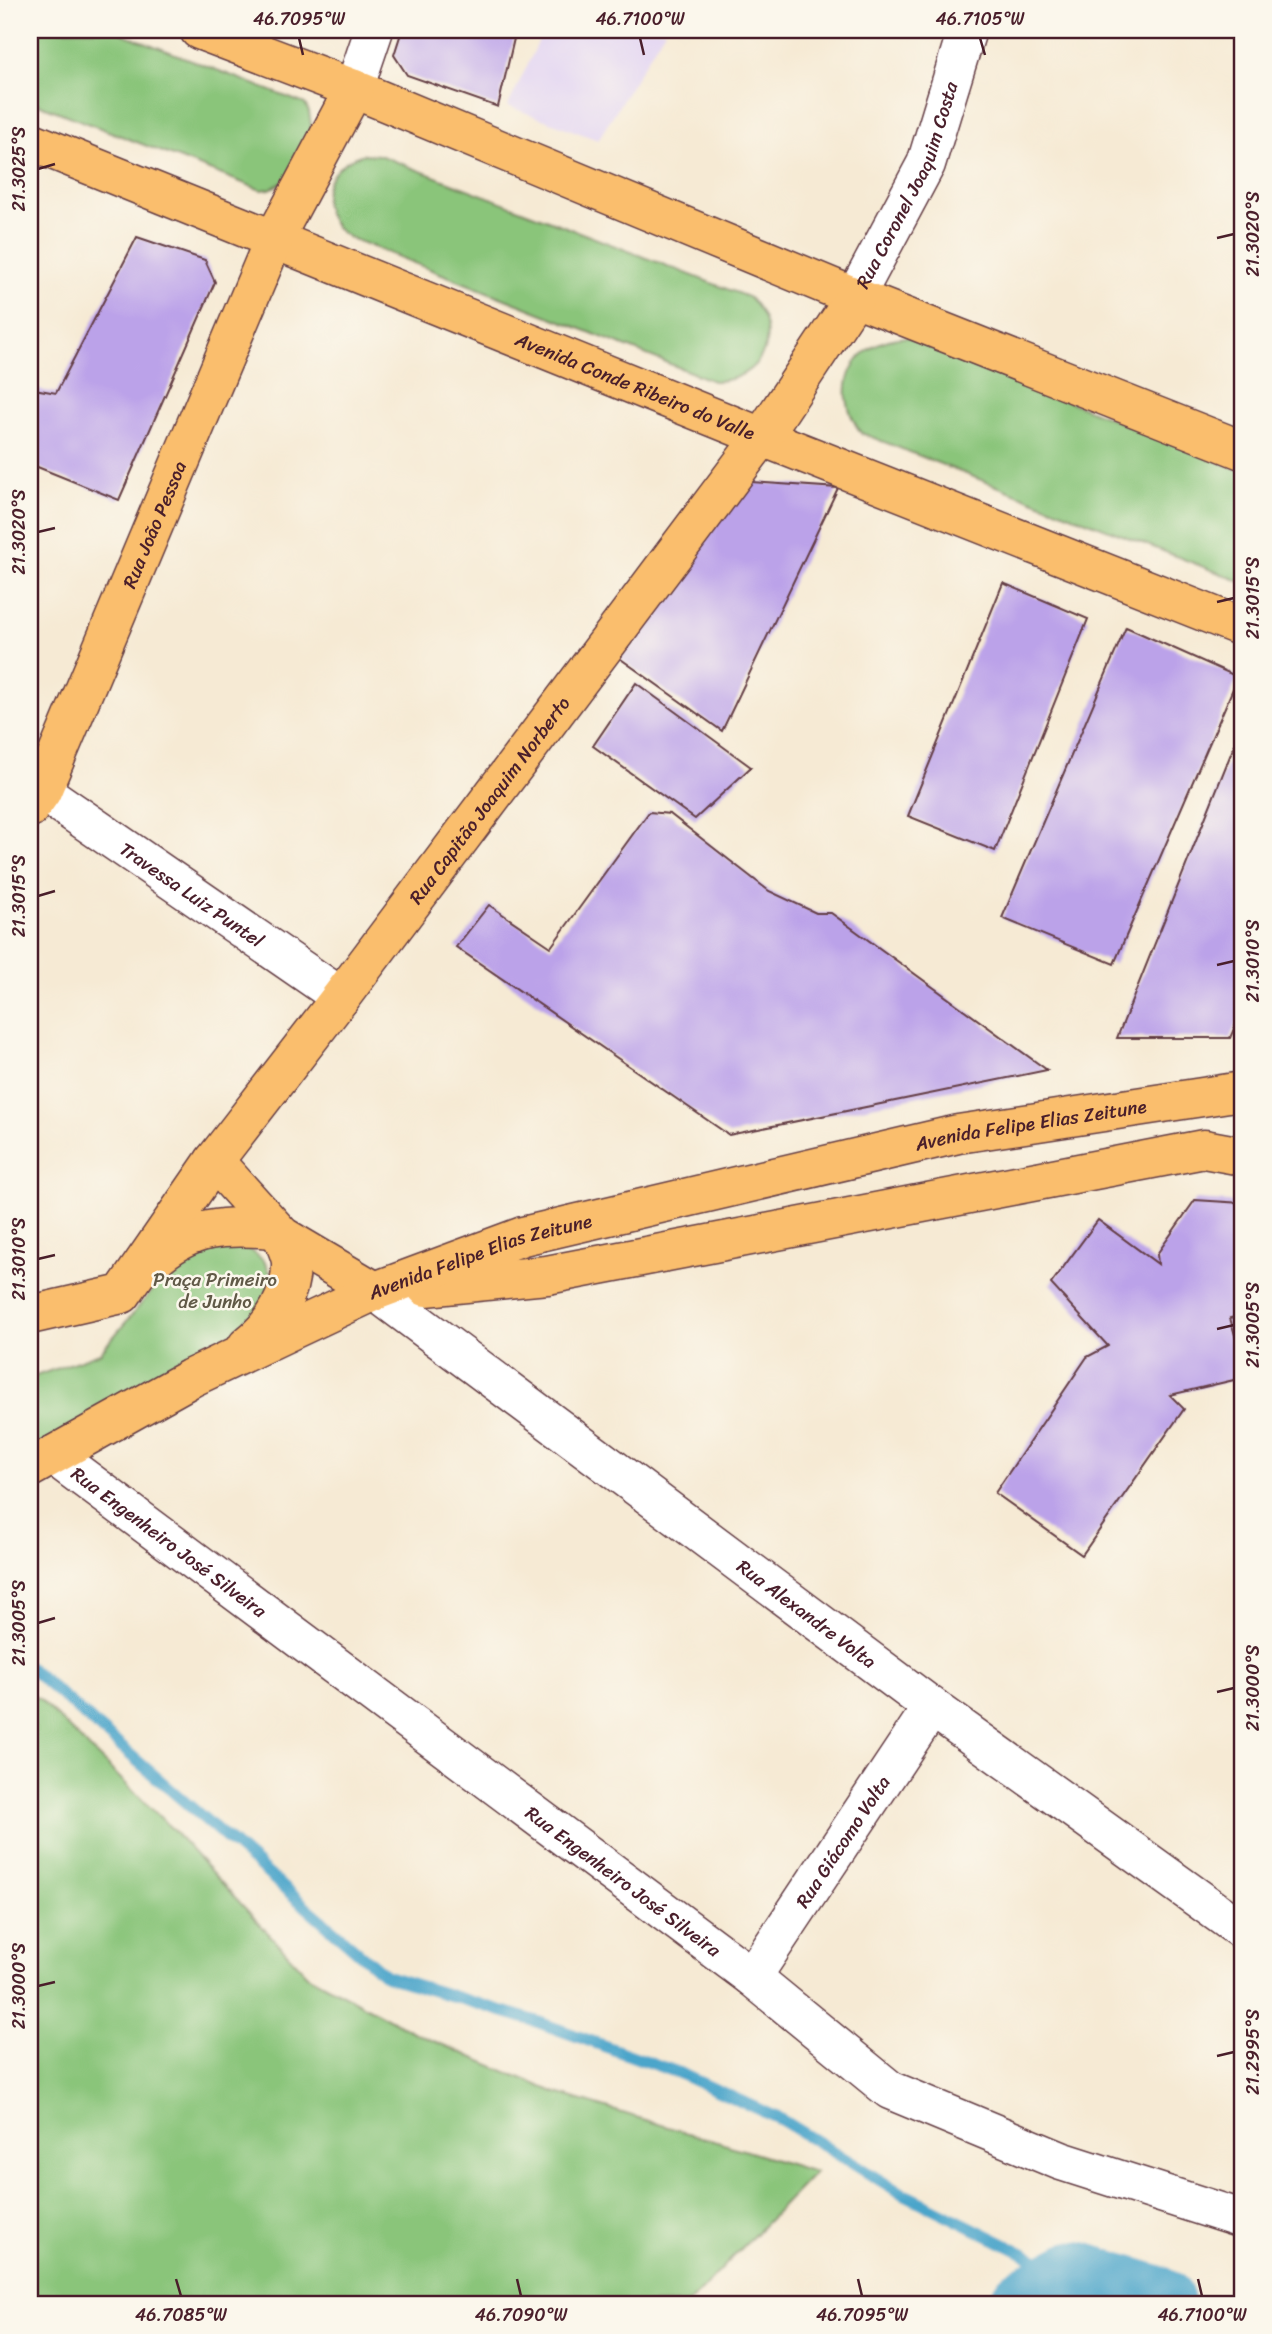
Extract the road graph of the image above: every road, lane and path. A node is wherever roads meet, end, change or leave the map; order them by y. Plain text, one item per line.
1 (199, 30) edge
2 (374, 30) edge
3 (967, 30) edge
4 (354, 89) junction
5 (30, 141) edge
6 (274, 239) junction
7 (855, 297) junction
8 (762, 437) junction
9 (1242, 450) edge
10 (1242, 627) edge
11 (36, 800) edge
12 (341, 998) junction
13 (1242, 1091) edge
14 (1242, 1156) edge
15 (214, 1161) junction
16 (278, 1232) junction
17 (127, 1284) junction
18 (375, 1292) junction
19 (30, 1315) edge
20 (203, 1373) junction
21 (42, 1461) edge
22 (932, 1707) junction
23 (1242, 1930) edge
24 (752, 1977) junction
25 (1242, 2219) edge

1 - 4 main road
2 - 4 street
3 - 7 street, Rua Coronel Joaquim Costa
4 - 6 main road, Rua João Pessoa
4 - 7 main road
5 - 6 main road, Avenida Conde Ribeiro do Valle
6 - 8 main road, Avenida Conde Ribeiro do Valle
6 - 11 main road, Rua João Pessoa
7 - 8 main road, Rua Coronel Joaquim Costa
7 - 9 main road
8 - 10 main road, Avenida Conde Ribeiro do Valle
8 - 12 main road, Rua Capitão Joaquim Norberto
11 - 12 street, Travessa Luiz Puntel
12 - 15 main road, Rua Capitão Joaquim Norberto
13 - 18 main road, Avenida Felipe Elias Zeitune
14 - 18 main road, Avenida Felipe Elias Zeitune
15 - 16 main road
15 - 17 main road
16 - 17 main road
16 - 18 main road
16 - 20 main road
17 - 19 main road
18 - 20 main road
18 - 22 street, Rua Alexandre Volta
20 - 21 main road
21 - 24 street, Rua Engenheiro José Silveira
22 - 23 street, Rua Alexandre Volta
22 - 24 street, Rua Giácomo Volta
24 - 25 street, Rua Engenheiro José Silveira

